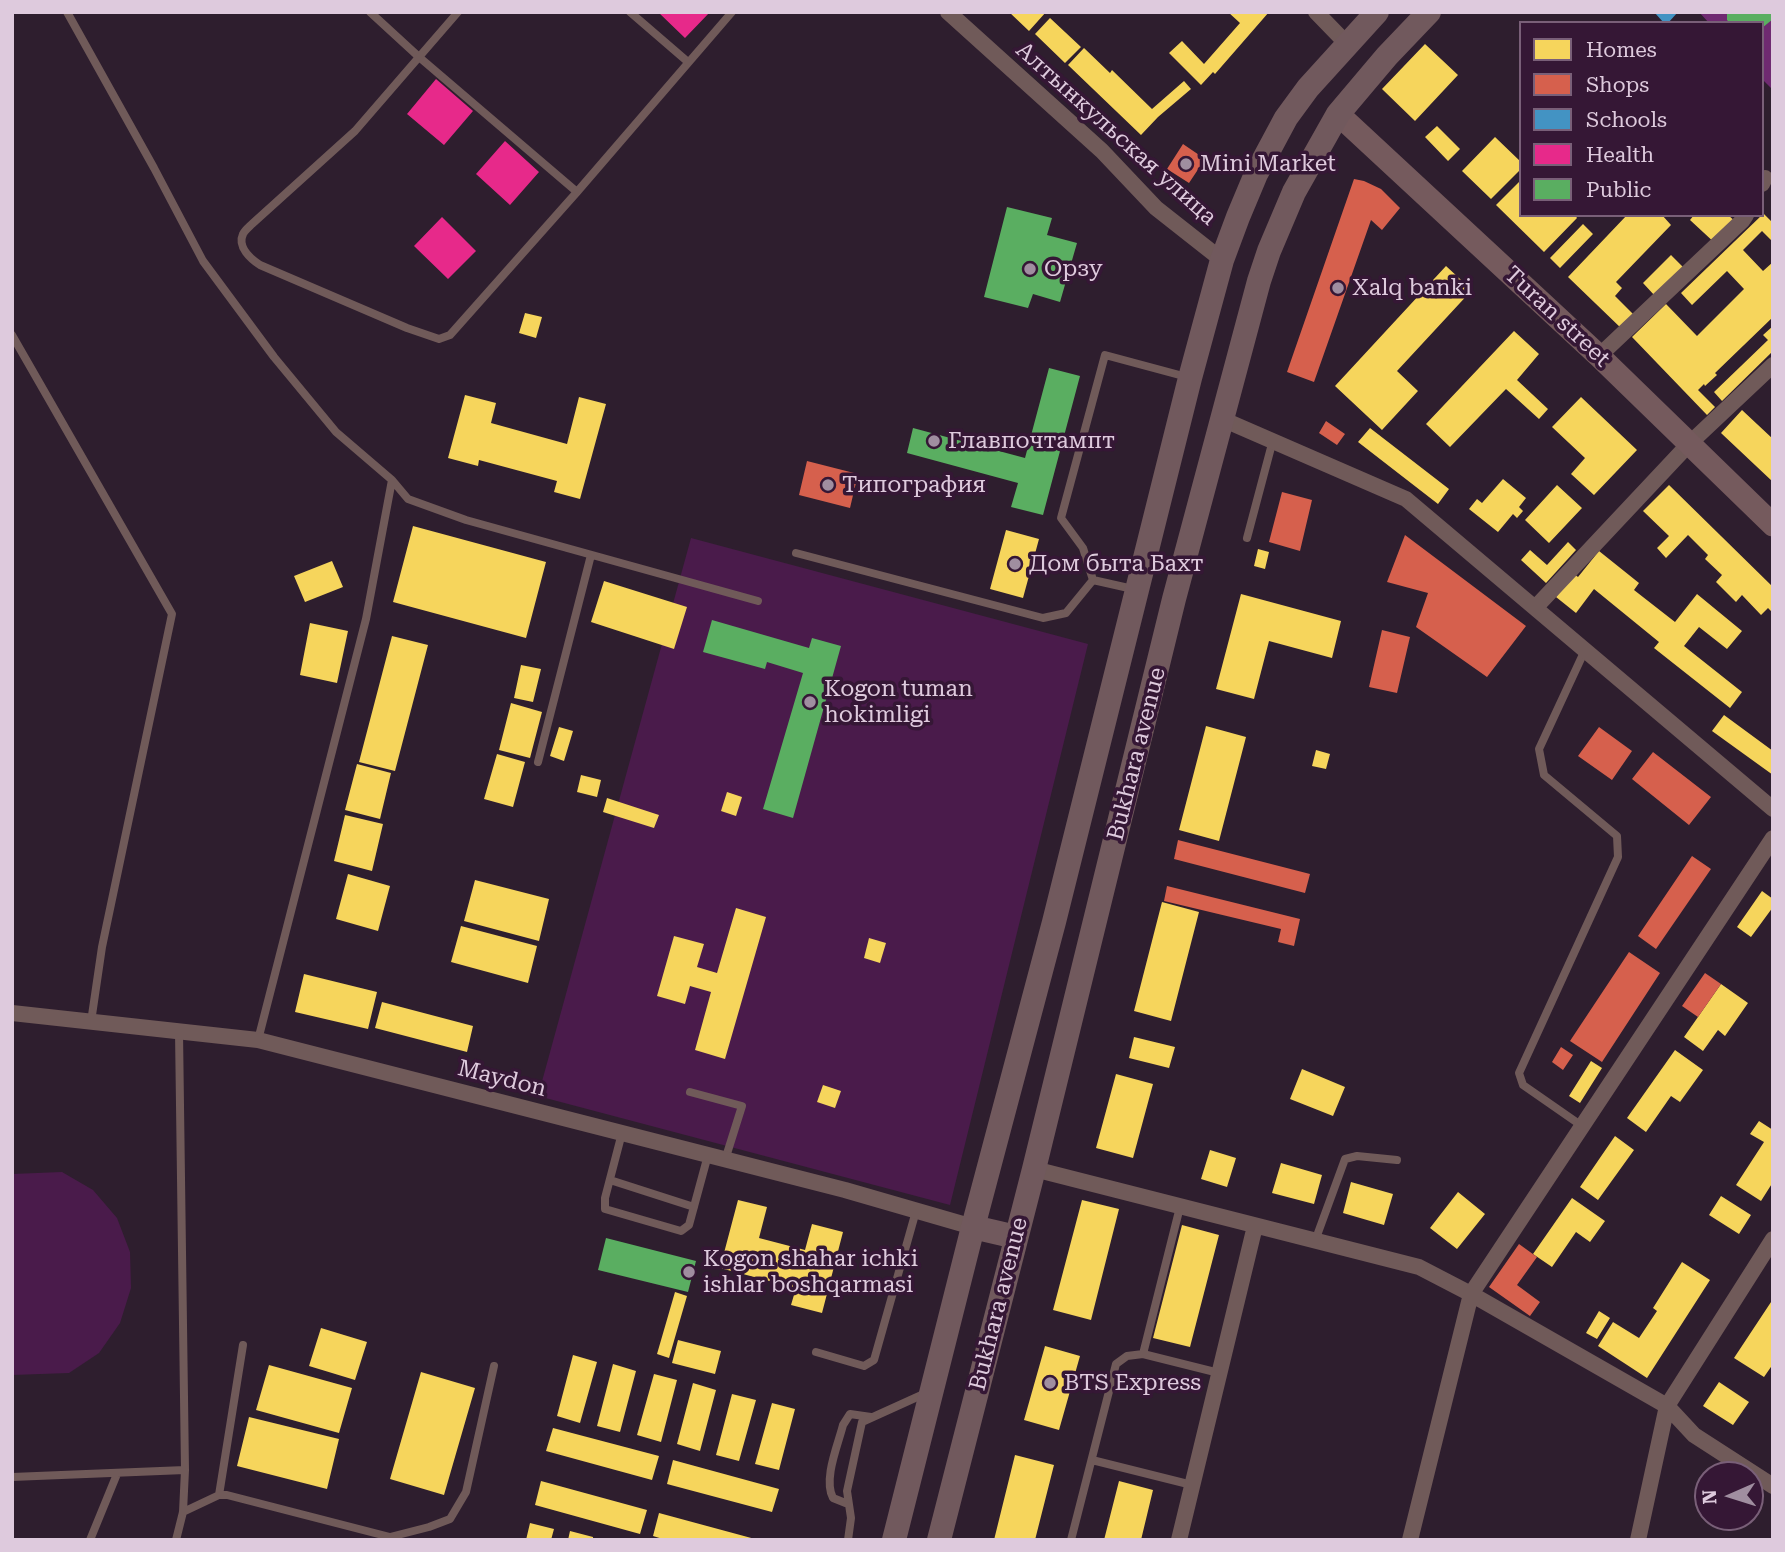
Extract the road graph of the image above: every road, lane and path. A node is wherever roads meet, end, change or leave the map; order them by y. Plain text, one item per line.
1 (66, 12) edge
2 (370, 12) edge
3 (458, 12) edge
4 (630, 12) edge
5 (732, 12) edge
6 (948, 12) edge
7 (1316, 12) edge
8 (1377, 12) edge
9 (1429, 12) edge
10 (1347, 44) junction
11 (419, 57) junction
12 (688, 62) junction
13 (1338, 114) junction
14 (577, 192) junction
15 (1745, 217) edge
16 (1222, 260) junction
17 (12, 335) edge
18 (1599, 356) junction
19 (1773, 365) edge
20 (1190, 378) junction
21 (1222, 419) junction
22 (1273, 440) junction
23 (1689, 444) junction
24 (392, 480) junction
25 (1773, 525) edge
26 (1247, 538) dead end
27 (796, 553) dead end
28 (591, 555) junction
29 (1093, 580) junction
30 (1136, 590) junction
31 (1174, 600) junction
32 (758, 601) dead end
33 (1535, 608) junction
34 (1585, 650) junction
35 (538, 762) dead end
36 (1773, 809) edge
37 (1773, 838) edge
38 (12, 1013) edge
39 (91, 1022) junction
40 (179, 1032) junction
41 (258, 1041) junction
42 (690, 1091) dead end
43 (1582, 1126) junction
44 (622, 1133) junction
45 (708, 1155) junction
46 (725, 1160) junction
47 (1397, 1160) dead end
48 (1034, 1169) junction
49 (610, 1180) junction
50 (1180, 1206) junction
51 (694, 1207) junction
52 (916, 1210) junction
53 (1255, 1226) junction
54 (973, 1227) junction
55 (1016, 1237) junction
56 (1773, 1238) edge
57 (1315, 1241) junction
58 (1471, 1294) junction
59 (243, 1345) dead end
60 (816, 1352) dead end
61 (1143, 1354) junction
62 (494, 1366) dead end
63 (1219, 1373) junction
64 (932, 1391) junction
65 (1667, 1406) junction
66 (872, 1417) junction
67 (1092, 1460) junction
68 (185, 1470) junction
69 (117, 1474) junction
70 (12, 1477) edge
71 (1192, 1485) junction
72 (1773, 1486) edge
73 (219, 1495) junction
74 (848, 1504) junction
75 (183, 1512) junction
76 (90, 1540) edge
77 (176, 1540) edge
78 (848, 1540) edge
79 (894, 1540) edge
80 (939, 1540) edge
81 (1071, 1540) edge
82 (1179, 1540) edge
83 (1410, 1540) edge
84 (1638, 1540) edge

1 - 24 lane
2 - 11 lane
3 - 11 lane
4 - 12 lane
5 - 12 lane
6 - 16 street, Алтынкульская улица
7 - 10 street
8 - 10 main road, Bukhara avenue
9 - 13 main road, Bukhara avenue
10 - 16 main road, Bukhara avenue
11 - 14 lane
11 - 14 lane
12 - 14 lane
13 - 18 street, Turan street
13 - 21 main road, Bukhara avenue
15 - 18 street
16 - 20 main road, Bukhara avenue
17 - 39 lane
18 - 23 street, Turan street
19 - 23 street
20 - 29 lane
20 - 30 main road, Bukhara avenue
21 - 22 street
21 - 31 main road, Bukhara avenue
22 - 26 lane
22 - 33 street
23 - 25 street, Turan street
23 - 33 street
24 - 28 lane
24 - 41 lane
27 - 29 lane
28 - 32 lane
28 - 35 lane
29 - 30 lane
30 - 31 main road
30 - 54 main road, Bukhara avenue
31 - 48 main road, Bukhara avenue
33 - 34 street
34 - 36 street
34 - 43 lane
37 - 43 street
38 - 39 street, Maydon
39 - 40 street, Maydon
40 - 41 street, Maydon
40 - 68 lane
41 - 44 street, Maydon
42 - 46 lane
43 - 58 street
44 - 45 street, Maydon
44 - 49 lane
45 - 46 street, Maydon
45 - 51 lane
46 - 52 street, Maydon
47 - 57 lane
48 - 50 street
48 - 55 main road, Bukhara avenue
49 - 51 lane
49 - 51 lane
50 - 53 street
50 - 61 lane
52 - 54 street, Maydon
52 - 60 lane
53 - 57 street
53 - 63 street
54 - 55 main road
54 - 64 main road, Bukhara avenue
55 - 80 main road, Bukhara avenue
56 - 65 street
57 - 58 street
58 - 65 street
58 - 83 street
59 - 73 lane
61 - 63 lane
61 - 67 lane
62 - 73 lane
63 - 71 street
64 - 66 lane
64 - 79 main road, Bukhara avenue
65 - 72 street
65 - 84 street
66 - 74 lane
66 - 74 lane
67 - 71 lane
67 - 81 lane
68 - 69 lane
68 - 75 lane
69 - 70 lane
69 - 76 lane
71 - 82 street
73 - 75 lane
74 - 78 lane
75 - 77 lane

